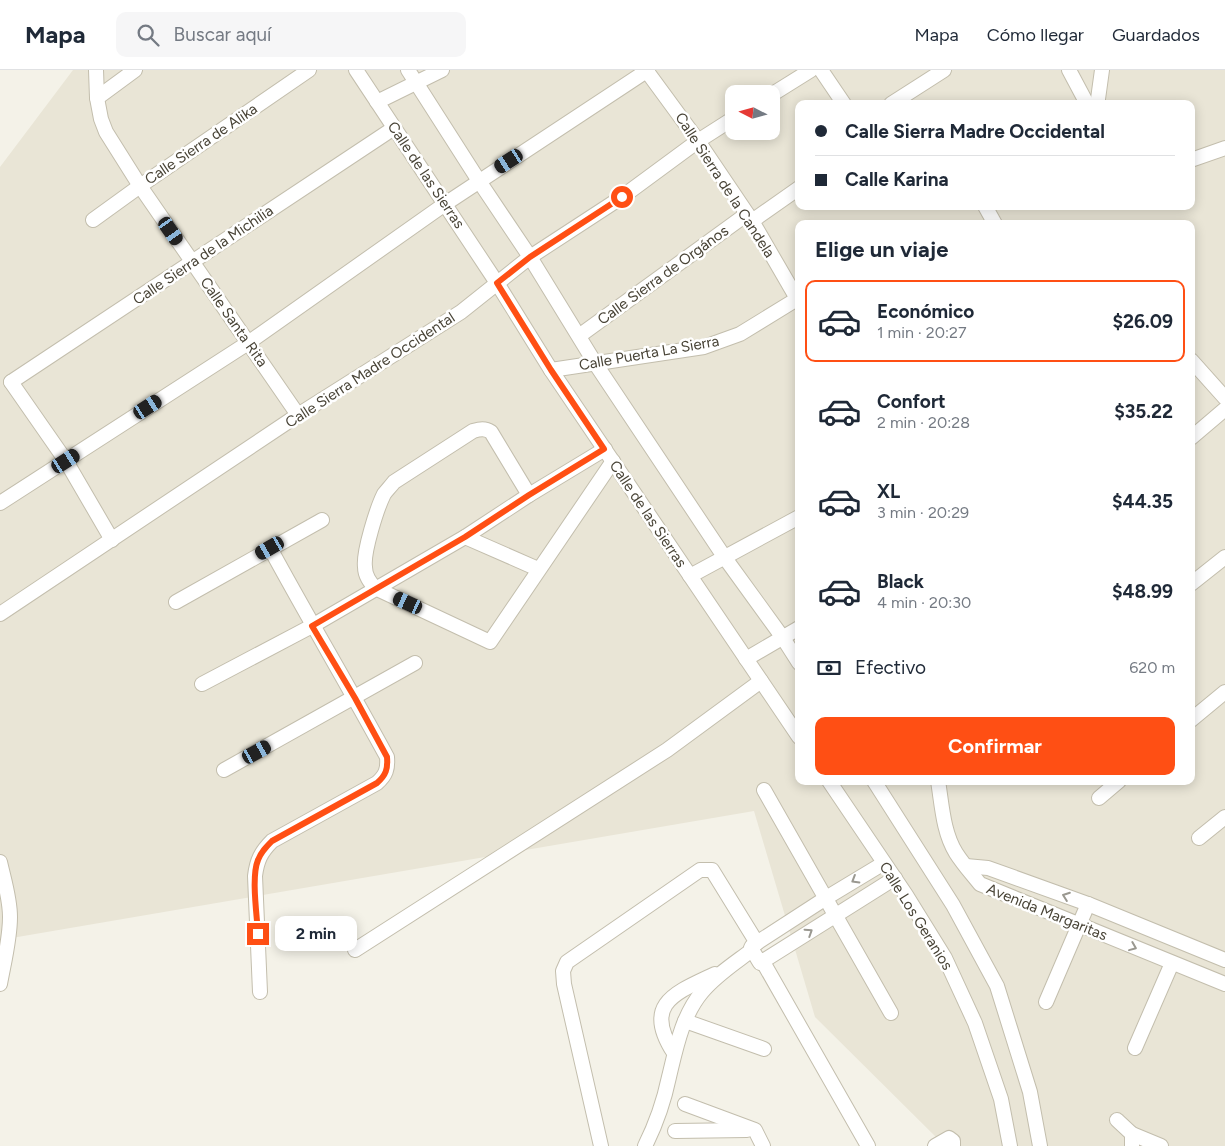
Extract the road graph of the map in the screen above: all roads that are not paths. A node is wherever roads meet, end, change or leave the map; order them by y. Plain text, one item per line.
1 (96, 70) edge
2 (135, 70) edge
3 (309, 70) edge
4 (356, 70) edge
5 (408, 70) edge
6 (442, 70) edge
7 (647, 70) edge
8 (811, 70) edge
9 (821, 70) edge
10 (944, 70) edge
11 (1069, 70) edge
12 (1102, 70) edge
13 (416, 83) junction
14 (780, 89) edge
15 (97, 98) junction
16 (841, 100) edge
17 (897, 100) edge
18 (1091, 100) edge
19 (1093, 100) edge
20 (377, 102) junction
21 (725, 124) edge
22 (394, 128) junction
23 (698, 140) junction
24 (1225, 148) edge
25 (1195, 159) edge
26 (479, 181) junction
27 (140, 186) junction
28 (795, 190) edge
29 (445, 204) junction
30 (749, 218) junction
31 (93, 220) dead end
32 (530, 257) junction
33 (192, 261) junction
34 (497, 283) junction
35 (795, 295) edge
36 (795, 302) edge
37 (579, 336) junction
38 (248, 343) junction
39 (595, 363) junction
40 (1195, 364) edge
41 (551, 370) junction
42 (6, 381) edge
43 (1225, 398) edge
44 (1225, 409) edge
45 (298, 415) junction
46 (484, 415) dead end
47 (487, 429) junction
48 (1195, 435) edge
49 (609, 455) junction
50 (66, 461) junction
51 (529, 495) junction
52 (0, 503) edge
53 (322, 520) dead end
54 (795, 520) edge
55 (465, 537) junction
56 (112, 540) junction
57 (270, 548) junction
58 (1225, 557) edge
59 (725, 558) junction
60 (538, 569) junction
61 (690, 576) junction
62 (1195, 581) edge
63 (375, 588) junction
64 (176, 602) dead end
65 (0, 614) edge
66 (312, 626) junction
67 (795, 630) edge
68 (783, 638) junction
69 (795, 657) edge
70 (746, 659) junction
71 (415, 663) dead end
72 (761, 681) junction
73 (202, 684) dead end
74 (1225, 692) edge
75 (355, 698) junction
76 (1195, 717) edge
77 (795, 731) edge
78 (224, 770) dead end
79 (832, 785) edge
80 (877, 785) edge
81 (939, 785) edge
82 (1114, 785) edge
83 (764, 790) dead end
84 (1099, 798) dead end
85 (1225, 817) edge
86 (1199, 838) dead end
87 (0, 862) edge
88 (884, 863) junction
89 (966, 866) junction
90 (895, 878) junction
91 (826, 898) junction
92 (1088, 904) junction
93 (835, 915) junction
94 (1080, 925) junction
95 (755, 947) junction
96 (354, 950) dead end
97 (1225, 960) edge
98 (763, 962) junction
99 (1172, 963) junction
100 (729, 967) junction
101 (0, 984) edge
102 (1225, 984) edge
103 (260, 992) dead end
104 (1046, 1002) dead end
105 (891, 1012) dead end
106 (685, 1021) junction
107 (1135, 1048) dead end
108 (764, 1050) dead end
109 (674, 1053) junction
110 (686, 1104) dead end
111 (1118, 1120) dead end
112 (755, 1130) junction
113 (674, 1131) dead end
114 (1132, 1140) edge
115 (601, 1146) edge
116 (645, 1146) edge
117 (763, 1146) edge
118 (868, 1146) edge
119 (935, 1146) edge
120 (953, 1146) edge
121 (1010, 1146) edge
122 (1040, 1146) edge
123 (1161, 1146) edge

1 - 15 street, Calle Santa Rita
2 - 15 street
3 - 27 street, Calle Sierra de Alika
4 - 20 street, Calle de las Sierras
5 - 13 street
6 - 13 street
7 - 23 street, Calle Sierra de la Candela
7 - 26 street
8 - 14 street
9 - 16 street
10 - 17 street
11 - 18 street
12 - 19 street
13 - 20 street
13 - 26 street
15 - 27 street, Calle Santa Rita
20 - 22 street, Calle de las Sierras
21 - 23 street, Calle Sierra Madre Occidental
22 - 29 street, Calle de las Sierras
22 - 33 street, Calle Sierra de la Michilia
23 - 30 street, Calle Sierra de la Candela
23 - 32 street, Calle Sierra Madre Occidental
24 - 25 street
26 - 29 street
26 - 32 street
27 - 31 street, Calle Sierra de Alika
27 - 33 street, Calle Santa Rita
28 - 30 street, Calle Sierra de Orgános
29 - 34 street, Calle de las Sierras
29 - 38 street
30 - 35 street, Calle Sierra de la Candela
30 - 37 street, Calle Sierra de Orgános
32 - 34 street, Calle Sierra Madre Occidental
32 - 37 street
33 - 38 street, Calle Santa Rita
33 - 42 street, Calle Sierra de la Michilia
34 - 41 street, Calle de las Sierras
34 - 45 street, Calle Sierra Madre Occidental
36 - 39 street, Calle Puerta La Sierra
37 - 39 street
38 - 45 street, Calle Santa Rita
38 - 50 street
39 - 41 street, Calle Puerta La Sierra
39 - 59 street
40 - 43 street
41 - 49 street, Calle de las Sierras
42 - 50 street
44 - 48 street
45 - 56 street, Calle Sierra Madre Occidental
46 - 47 street
47 - 51 street
47 - 63 street
49 - 51 street
49 - 60 street
49 - 61 street, Calle de las Sierras
50 - 52 street
50 - 56 street
51 - 55 street
53 - 57 street
54 - 59 street
55 - 60 street
55 - 63 street
56 - 65 street, Calle Sierra Madre Occidental
57 - 64 street
57 - 66 street
58 - 62 street
59 - 61 street
59 - 68 street
60 - 63 street
61 - 70 street, Calle de las Sierras
63 - 66 street
66 - 73 street
66 - 75 street
67 - 68 street
68 - 69 street
68 - 70 street
70 - 72 street, Calle de las Sierras
71 - 75 street
72 - 77 street
72 - 96 street
74 - 76 street
75 - 78 street
75 - 103 street
79 - 88 street, Calle Los Geranios
80 - 122 street
81 - 89 street
82 - 84 street
83 - 91 street
85 - 86 street
87 - 101 street
88 - 90 street, Calle Los Geranios
88 -> 91 street
92 -> 89 street, Avenida Margaritas
89 - 94 street, Avenida Margaritas
90 - 93 street
90 - 121 street, Calle Los Geranios
91 - 93 street
91 - 95 street
92 - 94 street
92 - 97 street, Avenida Margaritas
98 -> 93 street
93 - 105 street
94 -> 99 street, Avenida Margaritas
94 - 104 street
95 - 98 street
95 - 100 street
95 - 115 street
98 - 118 street
99 - 102 street, Avenida Margaritas
99 - 107 street
100 - 106 street
100 - 109 street
106 - 108 street
106 - 109 street
109 - 116 street
110 - 112 street
111 - 114 street
112 - 113 street
112 - 117 street
114 - 123 street
119 - 120 street

